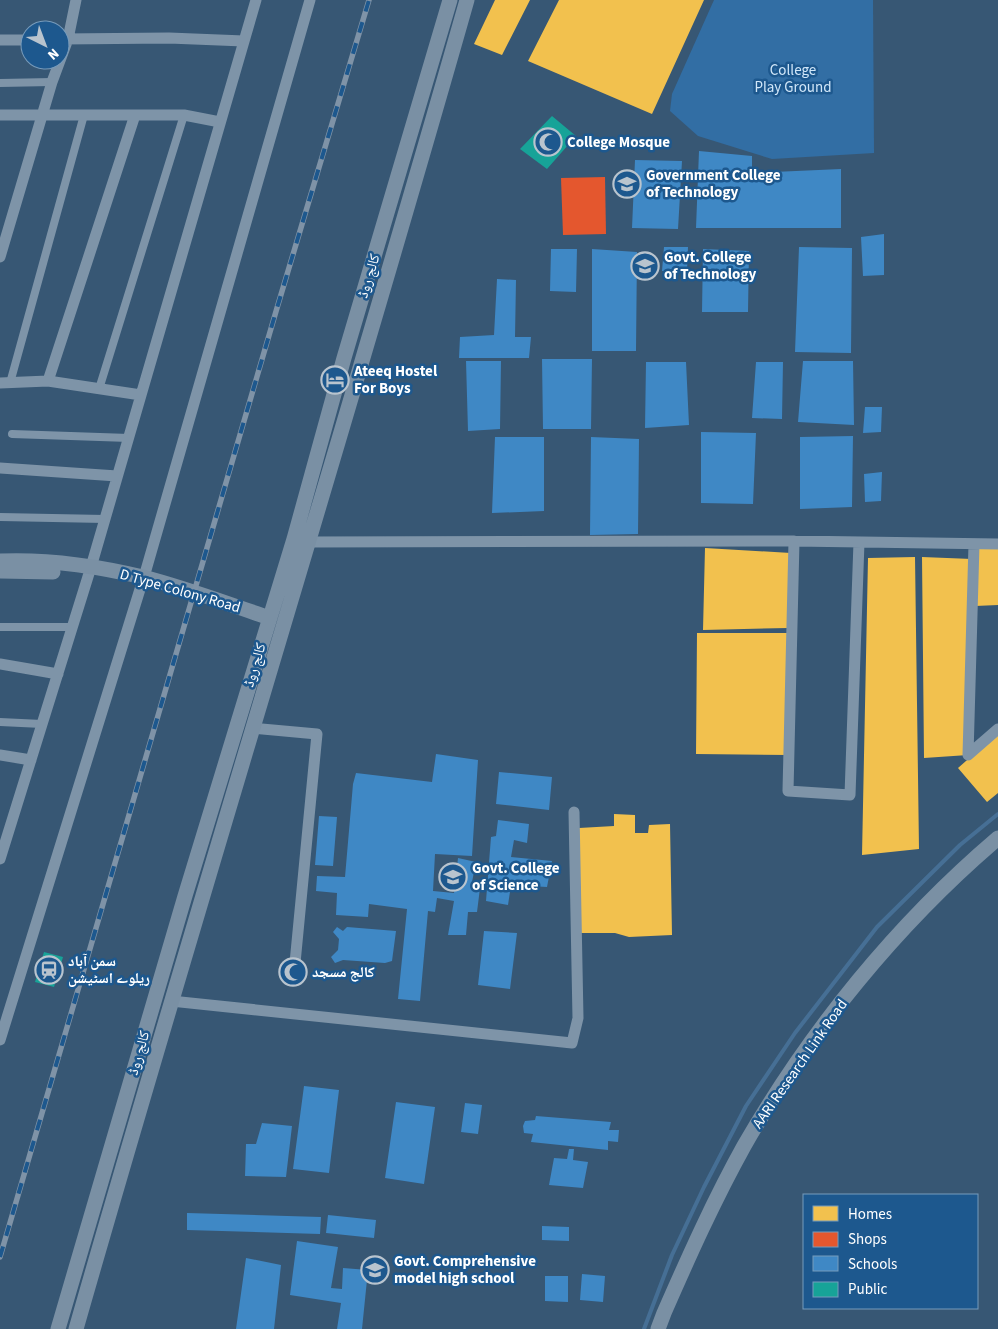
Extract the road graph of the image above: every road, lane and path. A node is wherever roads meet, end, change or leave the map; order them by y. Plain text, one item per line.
1 (76, 0) edge
2 (256, 0) edge
3 (310, 0) edge
4 (450, 0) edge
5 (467, 0) edge
6 (70, 20) edge
7 (70, 39) edge
8 (0, 40) edge
9 (20, 40) edge
10 (244, 41) junction
11 (55, 70) edge
12 (52, 82) junction
13 (0, 83) edge
14 (0, 115) edge
15 (43, 115) junction
16 (84, 115) junction
17 (135, 115) junction
18 (184, 115) junction
19 (220, 122) junction
20 (0, 257) edge
21 (48, 381) junction
22 (5, 383) edge
23 (99, 389) junction
24 (141, 395) junction
25 (12, 434) dead end
26 (129, 438) junction
27 (0, 468) edge
28 (118, 476) junction
29 (0, 517) edge
30 (105, 519) junction
31 (794, 541) junction
32 (309, 542) junction
33 (859, 542) junction
34 (974, 544) junction
35 (998, 544) edge
36 (0, 560) edge
37 (0, 571) edge
38 (90, 571) junction
39 (142, 582) junction
40 (268, 622) junction
41 (0, 627) edge
42 (73, 627) junction
43 (0, 664) edge
44 (58, 674) junction
45 (0, 722) edge
46 (42, 724) junction
47 (252, 728) junction
48 (998, 730) edge
49 (0, 755) edge
50 (31, 760) junction
51 (574, 812) dead end
52 (998, 838) edge
53 (0, 859) edge
54 (295, 964) dead end
55 (171, 1001) junction
56 (0, 1040) edge
57 (58, 1329) edge
58 (76, 1329) edge
59 (658, 1329) edge

1 - 6 street
2 - 10 street
3 - 39 street
4 - 40 main road, کالج روڈ
5 - 32 main road, کالج روڈ
7 - 10 street
8 - 9 street
10 - 19 street
11 - 12 street
12 - 13 street
12 - 15 street
14 - 15 street
15 - 16 street
15 - 20 street
16 - 17 street
16 - 22 street
17 - 18 street
17 - 21 street
18 - 19 street
18 - 23 street
19 - 24 street
21 - 22 street
21 - 23 street
23 - 24 street
24 - 26 street
25 - 26 street
26 - 28 street
27 - 28 street
28 - 30 street
29 - 30 street
30 - 38 street
31 - 32 street
31 - 33 street
31 - 33 street
32 - 47 main road, کالج روڈ
33 - 34 street
34 - 35 street
34 - 48 street
36 - 38 main road, D Type Colony Road
37 - 38 main road, D Type Colony Road
38 - 39 main road, D Type Colony Road
38 - 42 street
39 - 40 main road, D Type Colony Road
39 - 56 street
40 - 57 main road, کالج روڈ
41 - 42 street
42 - 44 street
43 - 44 street
44 - 46 street
45 - 46 street
46 - 50 street
47 - 54 street
47 - 55 main road, کالج روڈ
49 - 50 street
50 - 53 street
51 - 55 street
52 - 59 main road, AARI Research Link Road
55 - 58 main road, کالج روڈ

